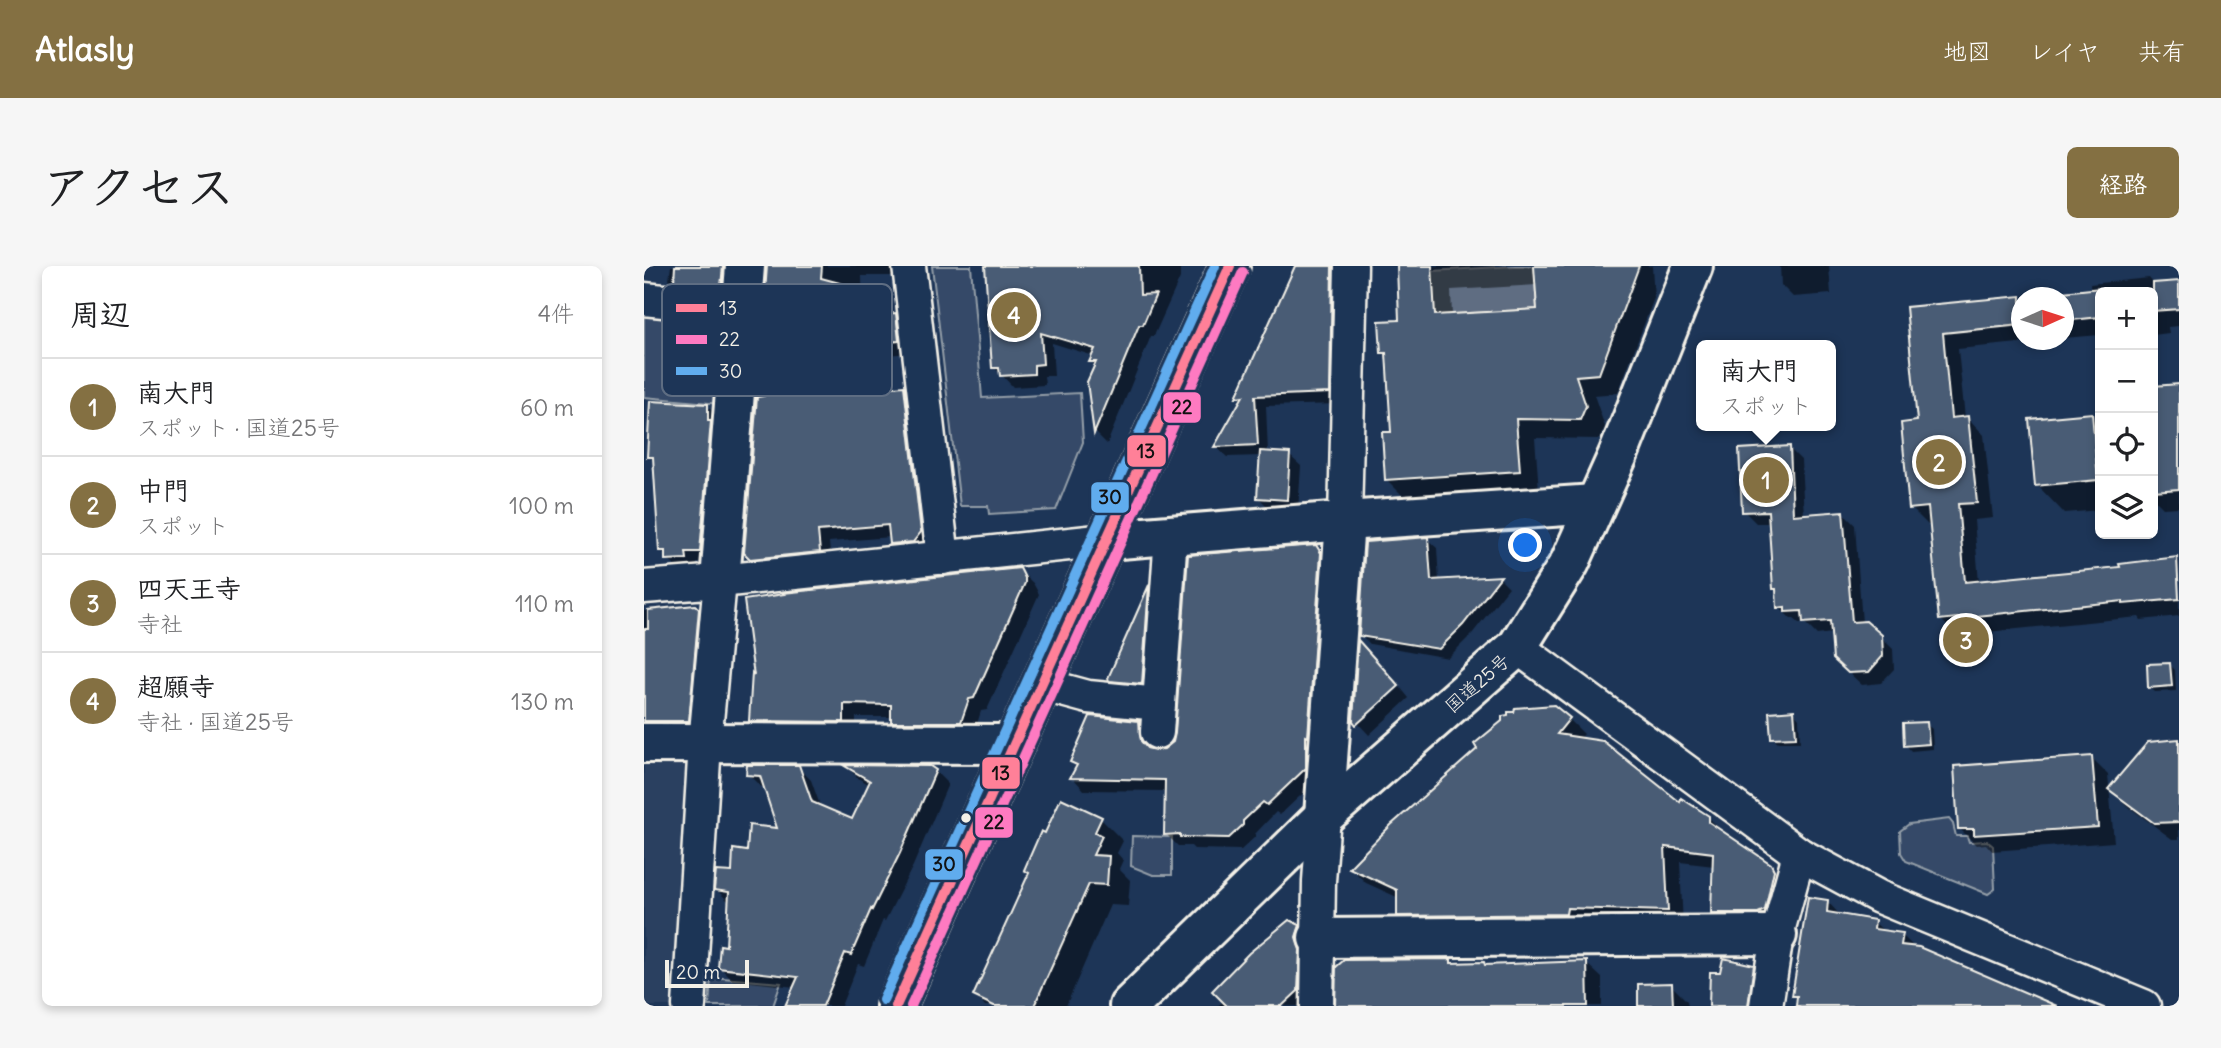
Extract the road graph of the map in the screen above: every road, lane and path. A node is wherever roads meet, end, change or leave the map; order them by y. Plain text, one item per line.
1 (746, 266) edge
2 (909, 266) edge
3 (1230, 266) edge
4 (1351, 266) edge
5 (1693, 266) edge
6 (744, 284) edge
7 (644, 299) edge
8 (662, 301) edge
9 (734, 396) edge
10 (1595, 504) junction
11 (1345, 521) junction
12 (1171, 535) junction
13 (1107, 540) junction
14 (943, 558) junction
15 (720, 582) junction
16 (644, 587) edge
17 (1517, 648) junction
18 (1040, 684) junction
19 (644, 743) edge
20 (705, 743) junction
21 (1013, 744) junction
22 (1324, 816) junction
23 (1798, 854) junction
24 (1777, 935) junction
25 (1318, 938) junction
26 (689, 1006) edge
27 (896, 1006) edge
28 (1129, 1006) edge
29 (1317, 1006) edge
30 (1766, 1006) edge
31 (2144, 1006) edge

1 - 6 main road
2 - 14 street
3 - 13 main road
4 - 11 street
5 - 10 main road, 国道25号
7 - 8 street
9 - 15 main road
10 - 11 main road
10 - 17 main road, 国道25号
11 - 12 main road
11 - 22 main road
12 - 13 main road
12 - 18 street
13 - 14 street
13 - 18 main road
14 - 15 street
15 - 16 street
15 - 20 street
17 - 22 main road, 国道25号
17 - 23 street
18 - 21 main road
19 - 20 main road
20 - 21 main road
20 - 26 street
21 - 27 main road
22 - 25 street
22 - 28 main road, 国道25号
23 - 24 street
23 - 31 street
24 - 25 main road
24 - 30 street
25 - 29 street

